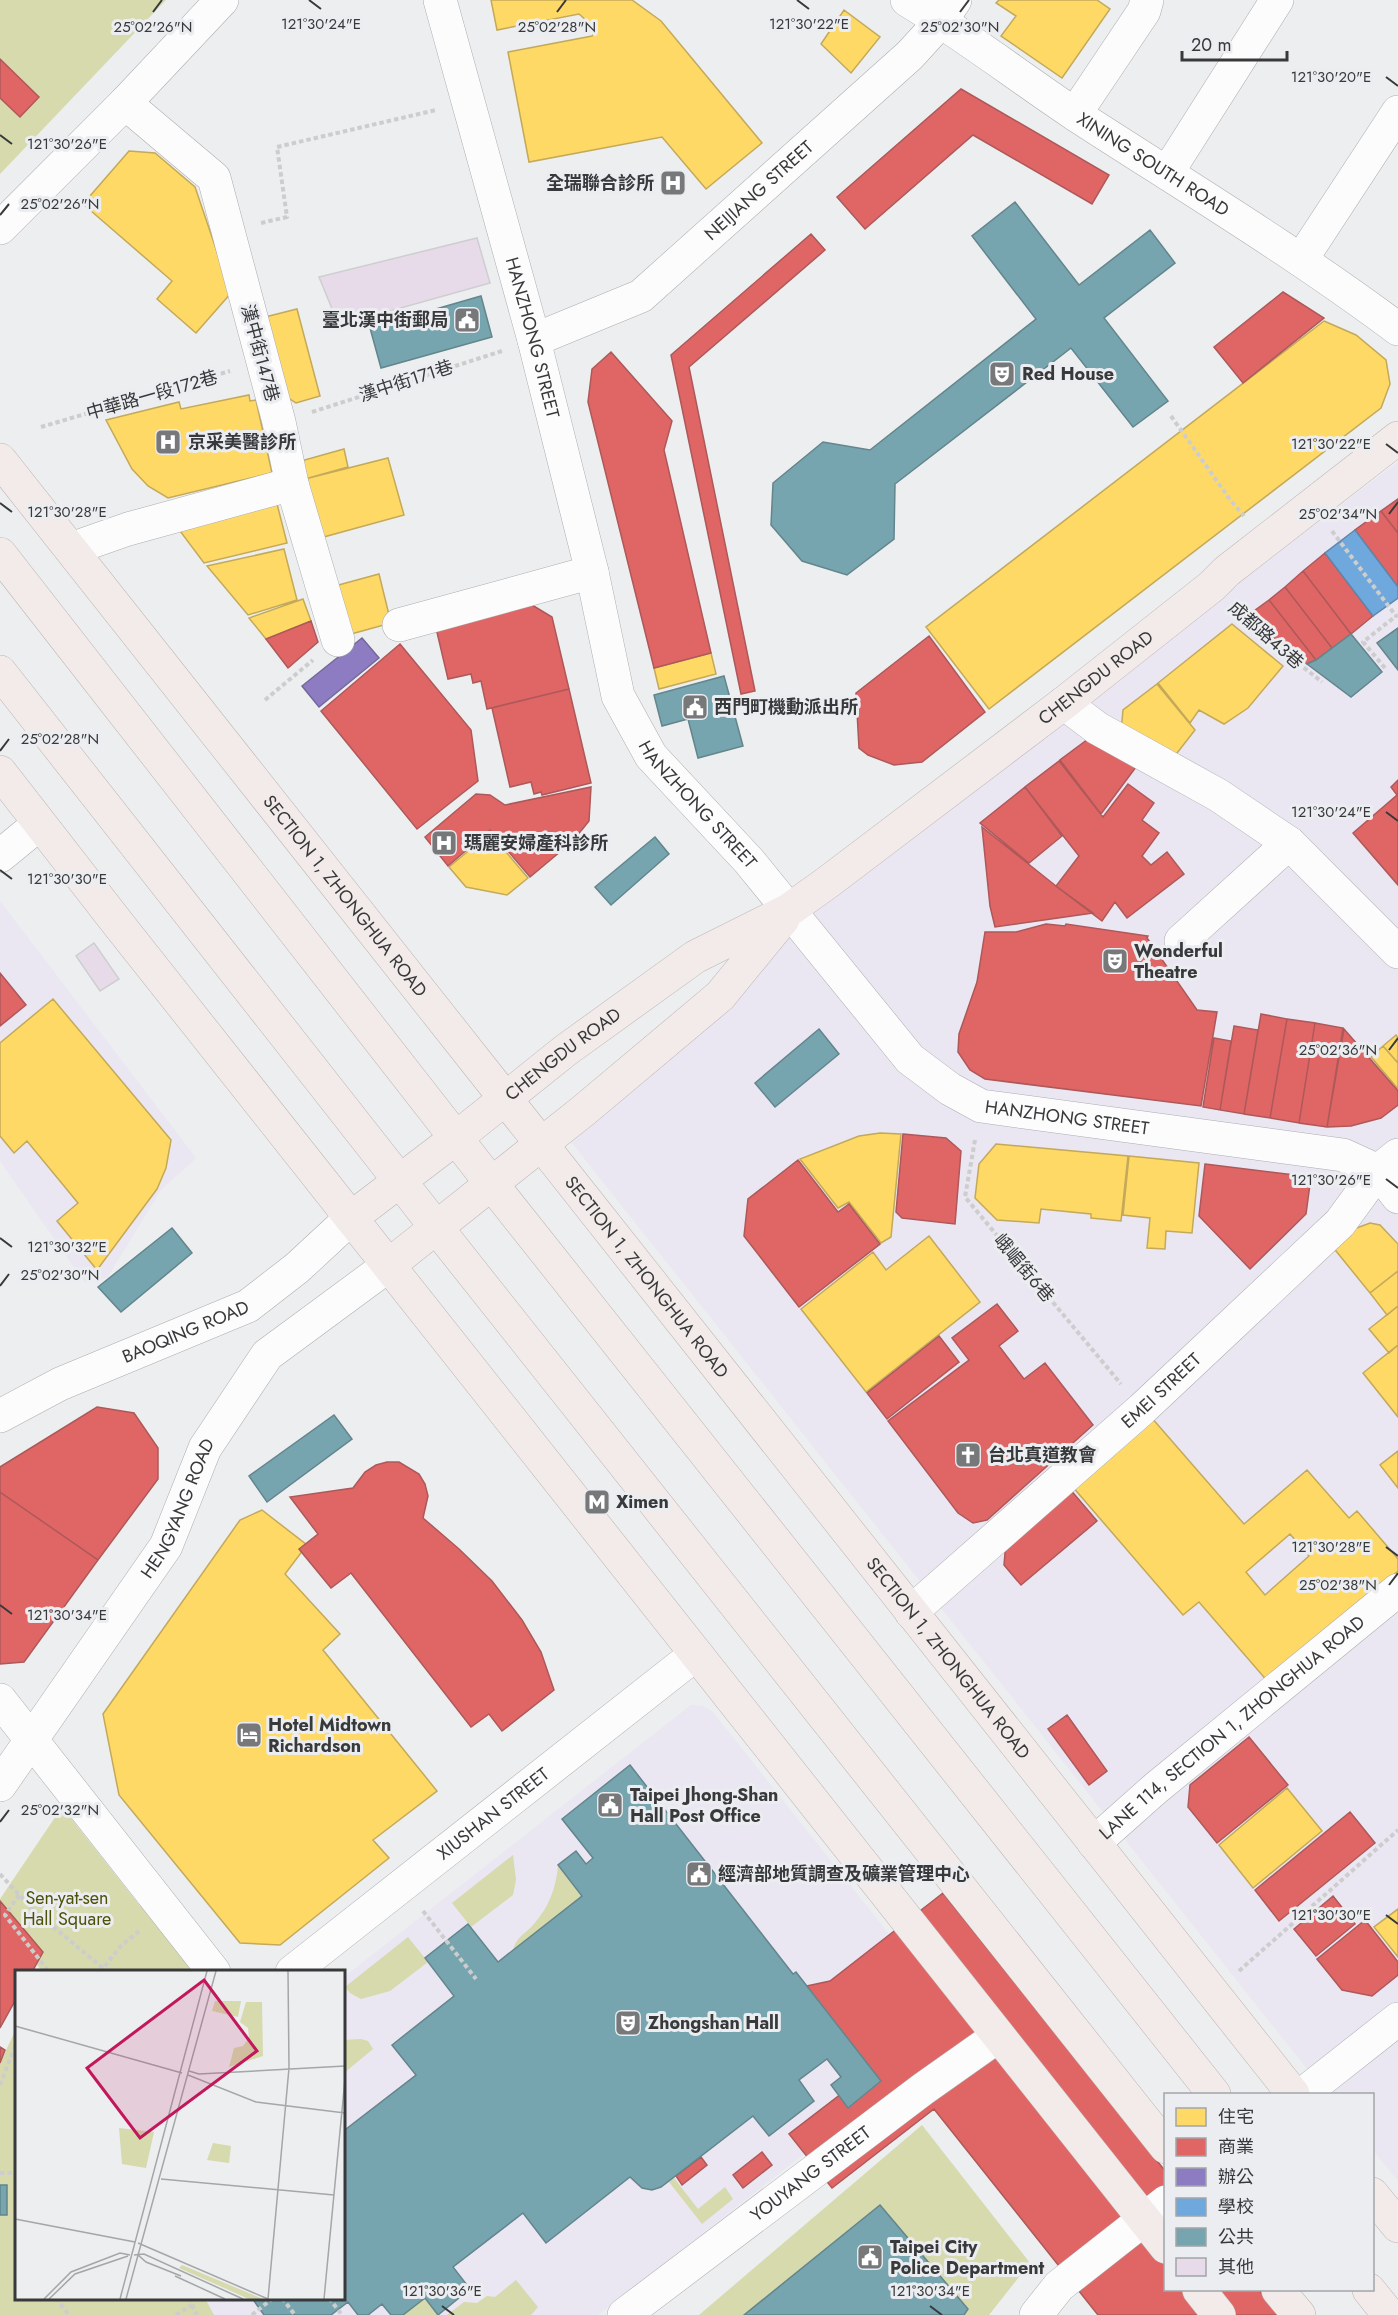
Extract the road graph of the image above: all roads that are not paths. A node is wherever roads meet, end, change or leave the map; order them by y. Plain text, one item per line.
1 (222, 0) edge
2 (440, 0) edge
3 (907, 0) edge
4 (1147, 0) edge
5 (1277, 0) edge
6 (948, 10) edge
7 (125, 103) junction
8 (1398, 112) edge
9 (1075, 114) junction
10 (1167, 173) junction
11 (0, 228) edge
12 (1301, 260) junction
13 (1398, 329) edge
14 (534, 340) junction
15 (1398, 438) edge
16 (0, 460) edge
17 (292, 484) junction
18 (71, 549) junction
19 (0, 555) edge
20 (592, 572) junction
21 (399, 625) dead end
22 (339, 640) road end
23 (0, 672) edge
24 (1064, 703) junction
25 (0, 772) edge
26 (39, 824) junction
27 (1289, 843) junction
28 (0, 855) edge
29 (789, 910) junction
30 (1181, 941) dead end
31 (1398, 952) edge
32 (504, 1100) junction
33 (456, 1138) junction
34 (540, 1144) junction
35 (1388, 1163) edge
36 (399, 1181) junction
37 (491, 1183) junction
38 (1398, 1197) edge
39 (351, 1218) junction
40 (436, 1227) junction
41 (388, 1265) junction
42 (0, 1416) edge
43 (1398, 1590) edge
44 (911, 1612) junction
45 (696, 1654) junction
46 (0, 1700) edge
47 (32, 1738) junction
48 (0, 1785) edge
49 (1094, 1843) junction
50 (213, 1970) edge
51 (293, 1970) edge
52 (1398, 2019) edge
53 (998, 2036) junction
54 (1214, 2093) edge
55 (1292, 2093) edge
56 (1304, 2093) edge
57 (1164, 2144) edge
58 (1374, 2196) edge
59 (1155, 2211) edge
60 (1398, 2226) edge
61 (1164, 2240) edge
62 (1201, 2291) edge
63 (1280, 2291) edge
64 (1371, 2291) edge
65 (624, 2315) edge
66 (1036, 2315) edge
67 (1219, 2315) edge
68 (1299, 2315) edge
69 (1389, 2315) edge

1 - 7 street
2 - 14 street, HANZHONG STREET
3 - 6 street, XINING SOUTH ROAD
4 - 9 street
5 - 10 street
6 - 9 street, XINING SOUTH ROAD
6 - 14 street, NEIJIANG STREET
7 - 11 street
7 - 17 street, 漢中街147巷
8 - 12 street
9 - 10 street, XINING SOUTH ROAD
10 - 12 street, XINING SOUTH ROAD
12 - 13 street, XINING SOUTH ROAD
14 - 20 street, HANZHONG STREET
15 - 24 main road, CHENGDU ROAD
16 - 18 main road, SECTION 1, ZHONGHUA ROAD
17 - 18 street
17 - 22 street, 漢中街147巷
18 - 32 main road, SECTION 1, ZHONGHUA ROAD
19 - 33 main road
20 - 21 street
20 - 29 street, HANZHONG STREET
23 - 36 main road
24 - 27 street
24 - 29 main road, CHENGDU ROAD
25 - 26 main road
26 - 28 street
26 - 39 main road
27 - 30 street
27 - 31 street
29 - 32 main road, CHENGDU ROAD
29 - 34 main road, CHENGDU ROAD
29 - 35 street, HANZHONG STREET
32 - 33 main road, CHENGDU ROAD
32 - 34 main road, SECTION 1, ZHONGHUA ROAD
33 - 36 main road, CHENGDU ROAD
33 - 37 main road
34 - 37 main road, CHENGDU ROAD
34 - 44 main road, SECTION 1, ZHONGHUA ROAD
35 - 38 street, HANZHONG STREET
35 - 44 street, EMEI STREET
36 - 39 main road, CHENGDU ROAD
36 - 40 main road
37 - 40 main road, CHENGDU ROAD
37 - 54 main road
39 - 41 main road
39 - 42 street, BAOQING ROAD
40 - 41 main road, CHENGDU ROAD
40 - 57 main road
41 - 45 main road
41 - 47 street, HENGYANG ROAD
43 - 49 street, LANE 114, SECTION 1, ZHONGHUA ROAD
44 - 49 main road, SECTION 1, ZHONGHUA ROAD
45 - 51 street, XIUSHAN STREET
45 - 53 main road
46 - 47 street
47 - 48 street, HENGYANG ROAD
47 - 50 street
49 - 55 main road, SECTION 1, ZHONGHUA ROAD
52 - 56 street
53 - 59 main road
53 - 65 street, YOUYANG STREET
58 - 60 main road
59 - 61 main road
59 - 66 street
62 - 67 main road
63 - 68 main road
64 - 69 main road

